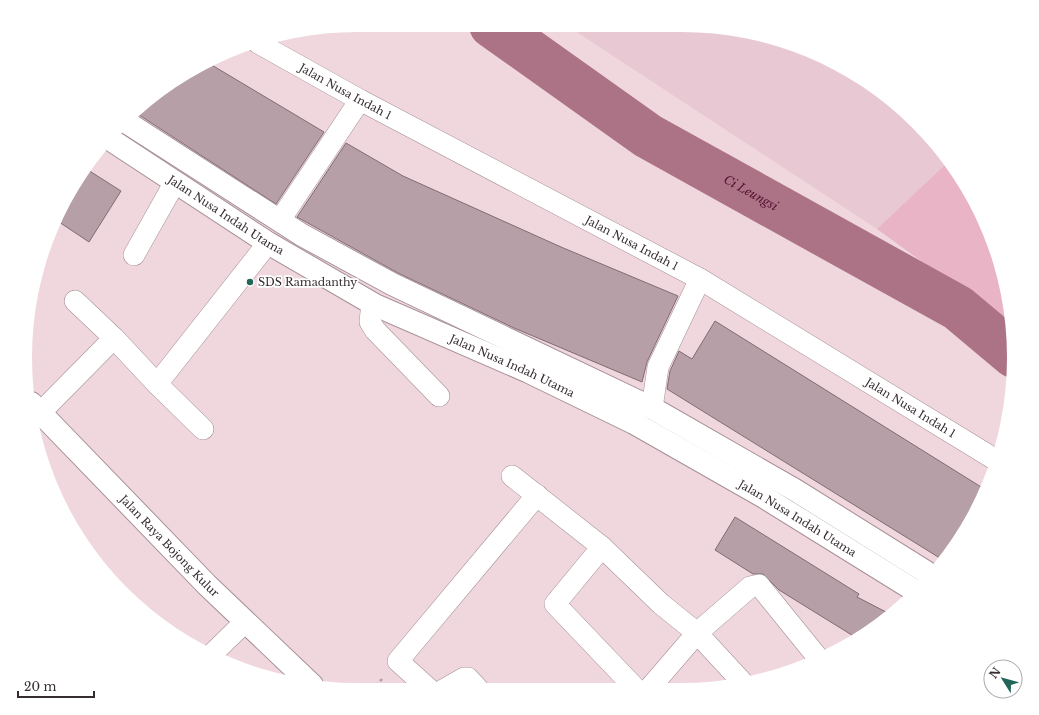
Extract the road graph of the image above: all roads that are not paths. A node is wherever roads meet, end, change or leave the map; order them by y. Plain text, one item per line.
1 (263, 46) edge
2 (360, 100) junction
3 (130, 124) edge
4 (114, 142) edge
5 (175, 182) junction
6 (280, 220) junction
7 (268, 243) junction
8 (134, 255) dead end
9 (700, 279) junction
10 (75, 301) dead end
11 (375, 305) junction
12 (114, 338) junction
13 (156, 384) junction
14 (439, 396) dead end
15 (36, 408) edge
16 (652, 408) junction
17 (203, 429) dead end
18 (991, 457) edge
19 (512, 476) dead end
20 (537, 494) junction
21 (602, 547) junction
22 (926, 572) edge
23 (911, 589) edge
24 (245, 622) junction
25 (697, 633) junction
26 (217, 650) edge
27 (815, 654) edge
28 (304, 678) edge
29 (738, 678) edge
30 (422, 683) edge
31 (455, 683) edge
32 (473, 683) edge
33 (630, 683) edge
34 (654, 683) edge

1 - 2 street, Jalan Nusa Indah 1
2 - 6 street
2 - 9 street, Jalan Nusa Indah 1
3 - 6 street, Jalan Nusa Indah Utama
4 - 5 street, Jalan Nusa Indah Utama
5 - 7 street, Jalan Nusa Indah Utama
5 - 8 street
6 - 16 street, Jalan Nusa Indah Utama
7 - 11 street, Jalan Nusa Indah Utama
7 - 13 street
9 - 16 street
9 - 18 street, Jalan Nusa Indah 1
10 - 12 street
11 - 14 street
11 - 23 street, Jalan Nusa Indah Utama
12 - 13 street
12 - 15 street
13 - 17 street
15 - 24 street, Jalan Raya Bojong Kulur
16 - 22 street, Jalan Nusa Indah Utama
19 - 20 street
20 - 21 street
20 - 30 street
21 - 25 street
21 - 33 street
24 - 26 street
24 - 28 street, Jalan Raya Bojong Kulur
25 - 27 street
25 - 29 street
25 - 34 street
31 - 32 street

